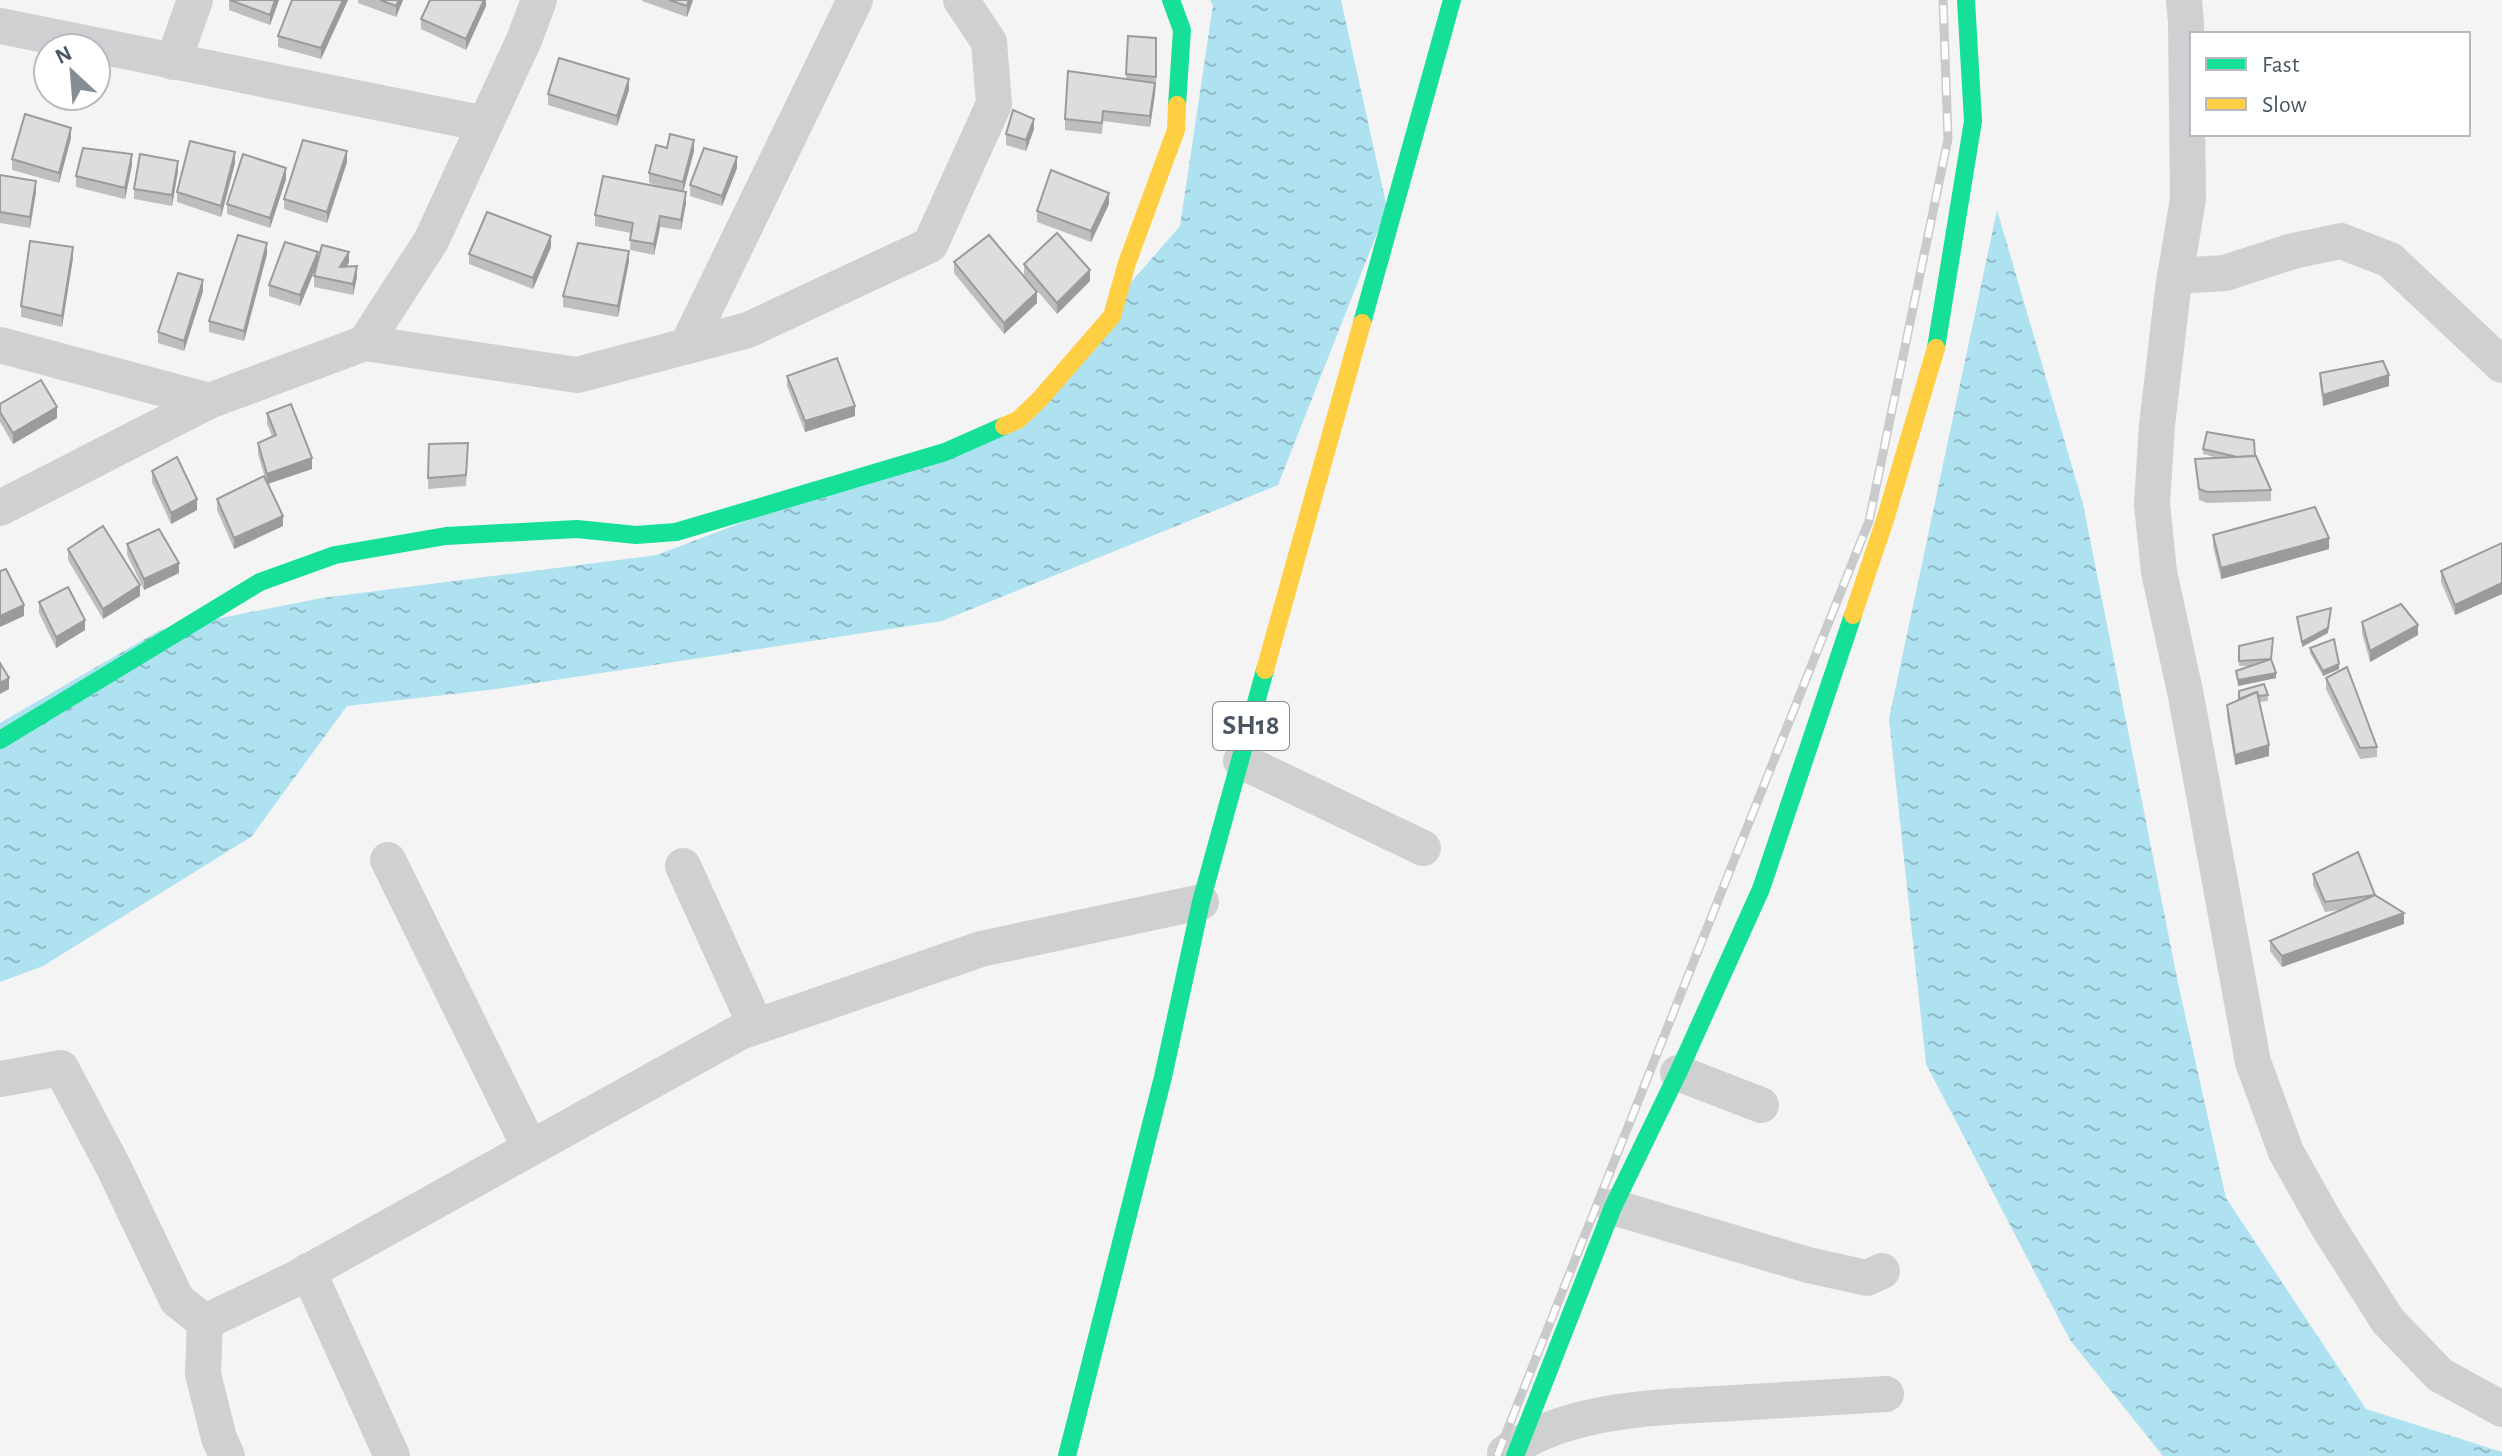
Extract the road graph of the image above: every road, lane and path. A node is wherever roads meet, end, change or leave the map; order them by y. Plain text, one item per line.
1 (195, 0) edge
2 (539, 0) edge
3 (855, 0) edge
4 (961, 0) edge
5 (1171, 0) edge
6 (1452, 0) edge
7 (1966, 0) edge
8 (2184, 0) edge
9 (0, 26) edge
10 (173, 62) junction
11 (485, 124) junction
12 (2175, 276) junction
13 (365, 343) junction
14 (0, 345) edge
15 (687, 346) junction
16 (2502, 365) edge
17 (209, 401) junction
18 (0, 508) edge
19 (0, 740) edge
20 (1241, 761) junction
21 (1423, 848) dead end
22 (388, 860) dead end
23 (683, 866) dead end
24 (1201, 902) junction
25 (756, 1026) junction
26 (1678, 1073) junction
27 (0, 1079) edge
28 (1761, 1105) dead end
29 (530, 1148) junction
30 (1613, 1207) junction
31 (308, 1271) junction
32 (1882, 1271) dead end
33 (205, 1322) junction
34 (1886, 1394) dead end
35 (2502, 1409) edge
36 (1512, 1451) edge
37 (227, 1456) edge
38 (392, 1456) edge
39 (1067, 1456) edge

1 - 10 street
2 - 11 street
3 - 15 street
4 - 15 street
5 - 19 street
6 - 20 street, SH18
7 - 26 street
8 - 12 street
9 - 10 street
10 - 11 street
11 - 13 street
12 - 16 street
12 - 35 street
13 - 15 street
13 - 17 street
14 - 17 street
17 - 18 street
20 - 21 street
20 - 24 street, SH18
22 - 29 street
23 - 25 street
24 - 25 street
24 - 39 street, SH18
25 - 29 street
26 - 28 street
26 - 30 street
27 - 33 street
29 - 31 street
30 - 32 street
30 - 36 street
31 - 33 street
31 - 38 street
33 - 37 street
34 - 36 street

